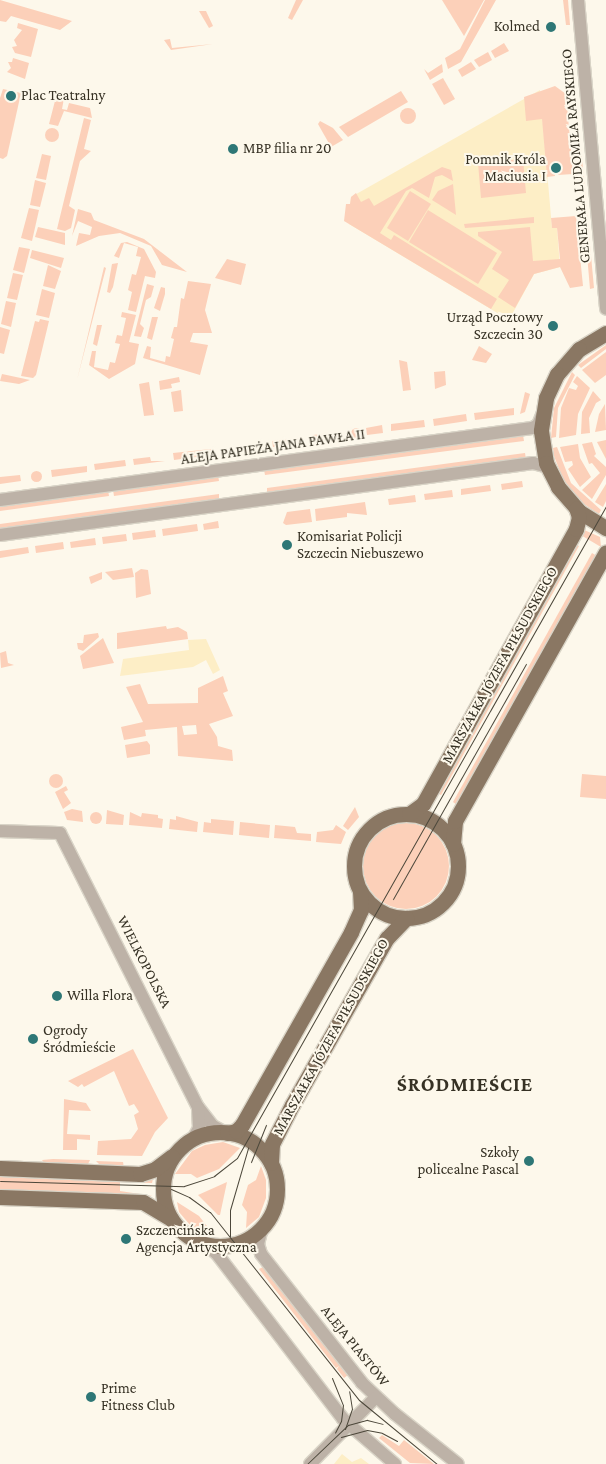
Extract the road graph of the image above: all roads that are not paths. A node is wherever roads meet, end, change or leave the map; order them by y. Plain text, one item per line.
1 (578, 0) edge
2 (606, 308) edge
3 (606, 333) edge
4 (542, 414) junction
5 (547, 464) junction
6 (0, 500) edge
7 (576, 508) junction
8 (606, 528) edge
9 (0, 535) edge
10 (606, 552) edge
11 (409, 814) junction
12 (0, 831) edge
13 (453, 844) junction
14 (360, 892) junction
15 (406, 918) junction
16 (198, 1107) junction
17 (225, 1132) junction
18 (193, 1139) junction
19 (178, 1150) junction
20 (271, 1163) junction
21 (0, 1168) edge
22 (0, 1197) edge
23 (172, 1220) junction
24 (262, 1228) junction
25 (206, 1244) junction
26 (375, 1398) junction
27 (348, 1425) junction
28 (310, 1464) edge
29 (395, 1464) edge
30 (458, 1464) edge

1 - 2 street, GENERAŁA LUDOMIŁA RAYSKIEGO
3 - 4 main road
4 - 5 main road
4 - 6 street, ALEJA PAPIEŻA JANA PAWŁA II
5 - 7 main road
5 - 9 street
7 - 8 main road
7 - 11 main road, MARSZAŁKA JÓZEFA PIŁSUDSKIEGO
10 - 13 main road
11 - 13 main road
11 - 14 main road
12 - 16 street, WIELKOPOLSKA
13 - 15 main road
14 - 15 main road
14 - 17 main road
15 - 20 main road, MARSZAŁKA JÓZEFA PIŁSUDSKIEGO
16 - 17 street, WIELKOPOLSKA
16 - 18 street, WIELKOPOLSKA
17 - 18 main road
17 - 20 main road
18 - 19 main road
19 - 21 main road
19 - 23 main road
20 - 24 main road
22 - 23 main road
23 - 25 main road
24 - 25 main road
24 - 26 street, ALEJA PIASTÓW
25 - 27 street
26 - 27 street
26 - 30 street, ALEJA PIASTÓW
27 - 28 street
27 - 29 street

